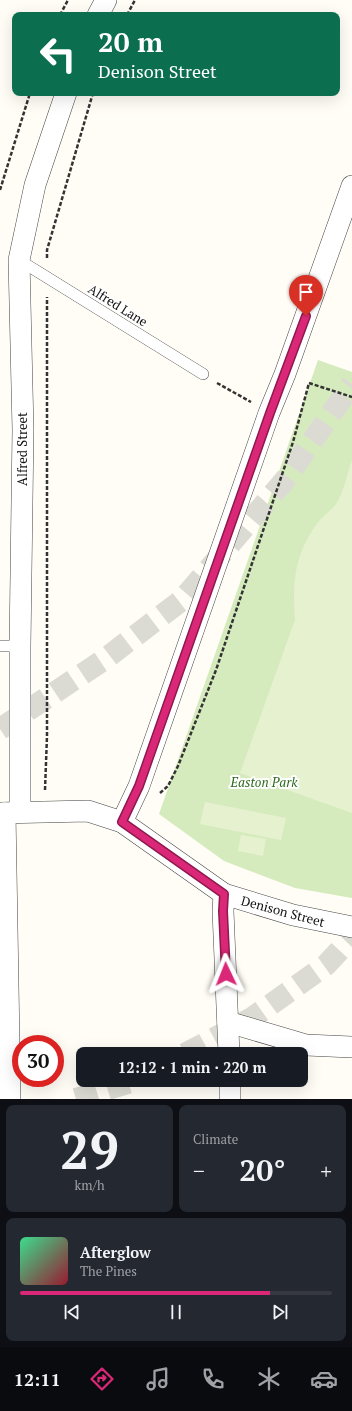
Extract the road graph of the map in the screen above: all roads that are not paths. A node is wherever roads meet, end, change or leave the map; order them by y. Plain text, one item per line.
1 (106, 0) edge
2 (100, 12) edge
3 (65, 96) edge
4 (352, 186) edge
5 (19, 260) junction
6 (203, 374) road end
7 (10, 646) edge
8 (8, 812) edge
9 (122, 822) junction
10 (224, 894) junction
11 (352, 927) edge
12 (228, 1022) junction
13 (229, 1047) edge
14 (352, 1047) edge
15 (230, 1087) edge
16 (10, 1099) edge
17 (230, 1099) edge

1 - 2 street
3 - 5 street, Alfred Street
4 - 9 street
5 - 6 lane, Alfred Lane
5 - 7 street, Alfred Street
7 - 8 street, Alfred Street
8 - 9 street, Denison Street
8 - 16 street, Alfred Street
9 - 10 street, Denison Street
10 - 11 street, Denison Street
10 - 12 street
12 - 13 street
12 - 14 street
15 - 17 street

